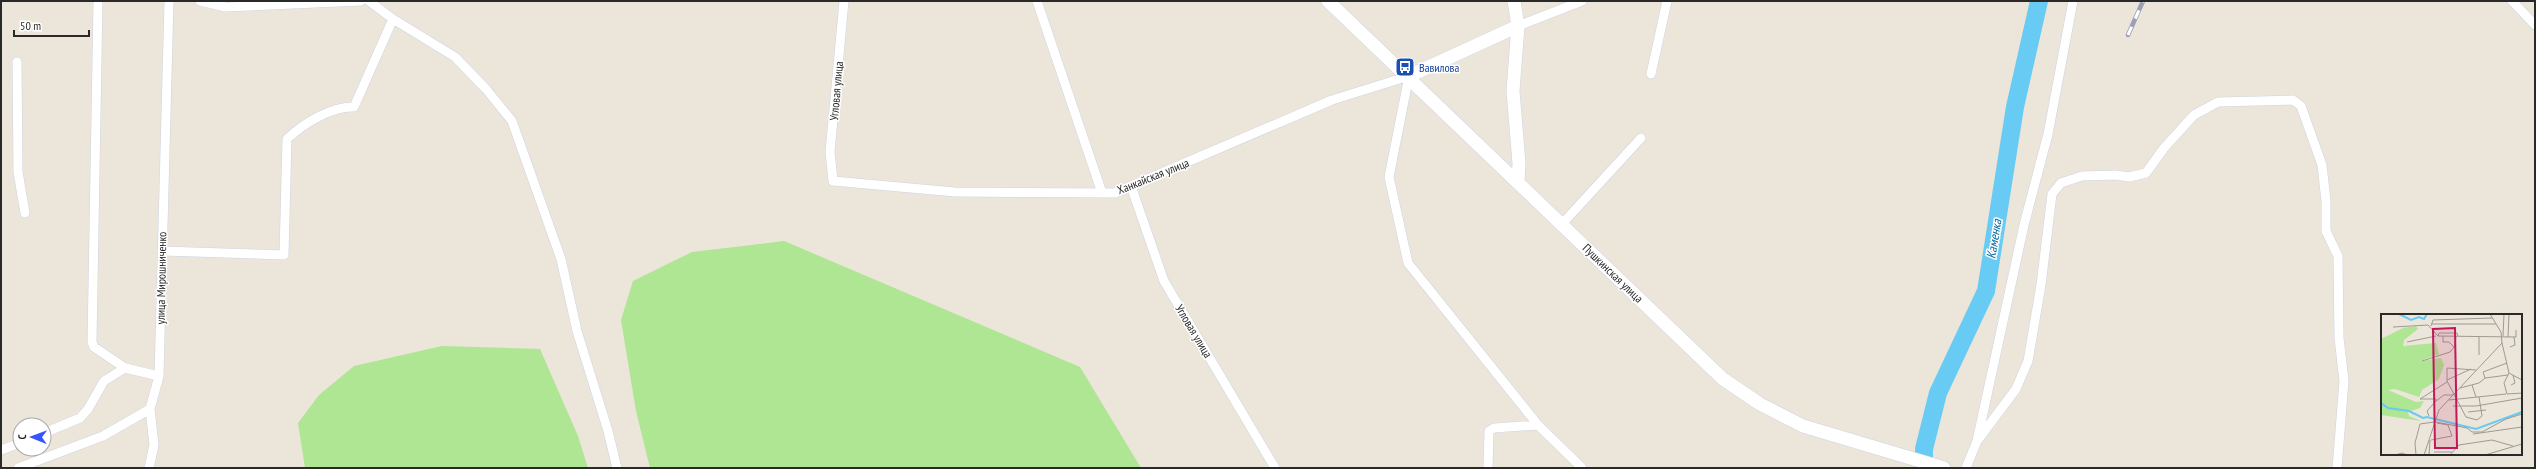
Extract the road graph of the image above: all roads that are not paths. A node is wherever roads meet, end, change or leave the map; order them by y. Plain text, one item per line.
1 (98, 1) edge
2 (169, 1) edge
3 (200, 1) edge
4 (361, 1) edge
5 (369, 1) edge
6 (844, 1) edge
7 (1037, 1) edge
8 (1328, 1) edge
9 (1514, 1) edge
10 (1582, 1) edge
11 (1666, 1) edge
12 (2073, 1) edge
13 (2512, 1) edge
14 (393, 19) junction
15 (1518, 26) junction
16 (2535, 26) edge
17 (17, 62) dead end
18 (1652, 74) dead end
19 (1409, 76) junction
20 (1640, 138) dead end
21 (833, 181) joint
22 (1518, 181) junction
23 (1131, 186) junction
24 (1102, 193) junction
25 (25, 213) dead end
26 (1562, 224) junction
27 (162, 251) junction
28 (125, 368) junction
29 (159, 376) junction
30 (150, 409) junction
31 (1538, 425) junction
32 (52, 430) edge
33 (1977, 440) junction
34 (12, 446) edge
35 (1, 450) edge
36 (18, 468) edge
37 (149, 468) edge
38 (617, 468) edge
39 (1275, 468) edge
40 (1488, 468) edge
41 (1582, 468) edge
42 (1944, 468) edge
43 (1966, 468) edge
44 (2337, 468) edge

1 - 28 street
2 - 27 street, улица Мирошниченко
3 - 4 street
5 - 14 street
6 - 21 street, Угловая улица
7 - 24 street
8 - 19 main road, Пушкинская улица
9 - 15 main road
10 - 15 street
11 - 18 street
12 - 33 street
13 - 16 street
14 - 27 street
14 - 38 street
15 - 19 main road
15 - 22 main road
17 - 25 street
19 - 22 main road, Пушкинская улица
19 - 23 street, Ханкайская улица
19 - 31 street
20 - 26 street
21 - 24 street, Ханкайская улица
22 - 26 main road, Пушкинская улица
23 - 24 street, Ханкайская улица
23 - 39 street, Угловая улица
26 - 42 main road, Пушкинская улица
27 - 29 street, улица Мирошниченко
28 - 29 street
28 - 32 street
29 - 30 street, улица Мирошниченко
30 - 36 street
30 - 37 street
31 - 40 street
31 - 41 street
33 - 43 street
33 - 44 street
34 - 35 street

